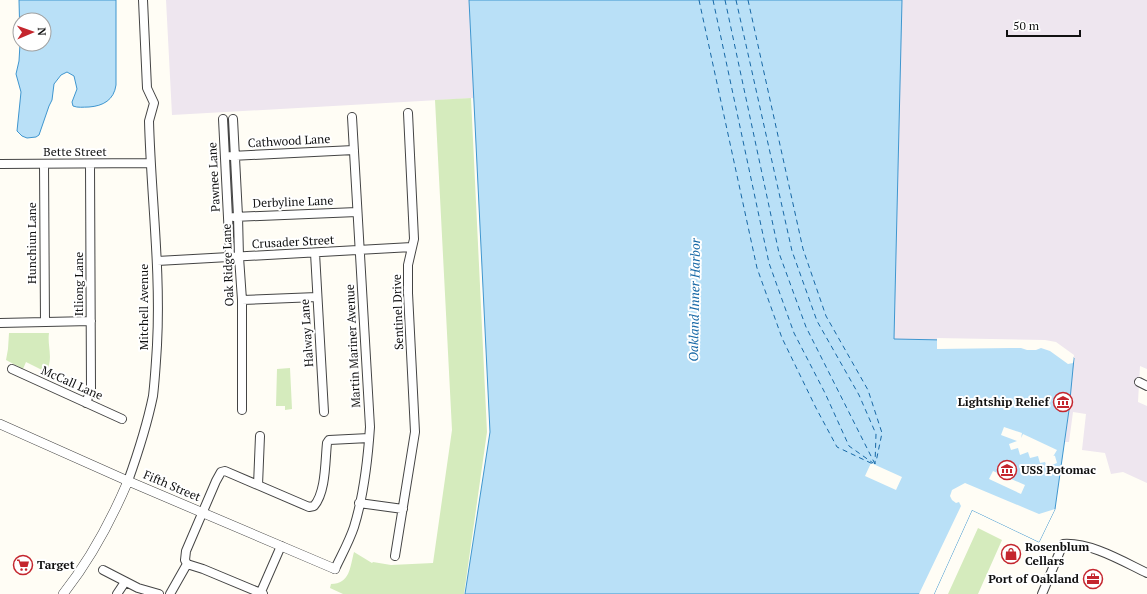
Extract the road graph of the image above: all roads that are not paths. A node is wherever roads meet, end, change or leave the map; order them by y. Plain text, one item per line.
1 (143, 0) edge
2 (408, 113) dead end
3 (352, 117) dead end
4 (233, 118) dead end
5 (224, 119) dead end
6 (354, 150) junction
7 (226, 156) junction
8 (235, 156) junction
9 (150, 163) junction
10 (0, 164) edge
11 (44, 164) junction
12 (90, 164) junction
13 (358, 212) junction
14 (238, 216) junction
15 (228, 217) junction
16 (412, 247) junction
17 (360, 250) junction
18 (315, 253) junction
19 (230, 257) junction
20 (239, 257) junction
21 (157, 261) junction
22 (317, 297) junction
23 (242, 300) junction
24 (91, 321) junction
25 (45, 322) junction
26 (0, 323) edge
27 (12, 369) dead end
28 (1139, 382) dead end
29 (1147, 386) edge
30 (86, 403) junction
31 (242, 410) dead end
32 (324, 412) dead end
33 (122, 419) dead end
34 (0, 424) edge
35 (260, 436) dead end
36 (369, 438) junction
37 (128, 481) junction
38 (258, 485) junction
39 (359, 503) junction
40 (403, 509) junction
41 (202, 512) junction
42 (281, 546) junction
43 (395, 556) dead end
44 (187, 564) junction
45 (103, 570) dead end
46 (335, 570) joint
47 (1147, 572) edge
48 (125, 582) junction
49 (63, 594) edge
50 (117, 594) edge
51 (159, 594) edge
52 (170, 594) edge
53 (261, 594) edge
54 (1042, 594) edge

1 - 9 street, Mitchell Avenue
2 - 16 street, Sentinel Drive
3 - 6 street, Martin Mariner Avenue
4 - 8 street, Oak Ridge Lane
5 - 7 street, Pawnee Lane
6 - 8 street, Cathwood Lane
6 - 13 street, Martin Mariner Avenue
7 - 8 street, Cathwood Lane
7 - 15 street, Pawnee Lane
8 - 14 street, Oak Ridge Lane
9 - 12 street, Bette Street
9 - 21 street, Mitchell Avenue
10 - 11 street, Bette Street
11 - 12 street, Bette Street
11 - 25 street, Hunchiun Lane
12 - 24 street, Itliong Lane
13 - 14 street, Derbyline Lane
13 - 17 street, Martin Mariner Avenue
14 - 15 street, Derbyline Lane
14 - 20 street, Oak Ridge Lane
15 - 19 street, Pawnee Lane
16 - 17 street, Crusader Street
16 - 40 street, Sentinel Drive
17 - 18 street, Crusader Street
17 - 36 street, Martin Mariner Avenue
18 - 20 street, Crusader Street
18 - 22 street, Halway Lane
19 - 20 street, Crusader Street
19 - 21 street, Crusader Street
20 - 23 street, Oak Ridge Lane
21 - 37 street, Mitchell Avenue
22 - 23 street
22 - 32 street, Halway Lane
23 - 31 street, Oak Ridge Lane
24 - 25 street
24 - 30 street, Itliong Lane
25 - 26 street
27 - 30 street, McCall Lane
28 - 29 street
30 - 33 street, McCall Lane
34 - 37 street, Fifth Street
35 - 38 street
36 - 38 street
36 - 39 street, Martin Mariner Avenue
37 - 41 street, Fifth Street
37 - 49 street, Mitchell Avenue
38 - 41 street
39 - 40 street
39 - 46 street, Martin Mariner Avenue
40 - 43 street, Sentinel Drive
41 - 42 street, Fifth Street
41 - 44 street
42 - 46 street, Fifth Street
42 - 53 street
44 - 52 street
44 - 53 street
45 - 48 street
47 - 54 street
48 - 50 street
48 - 51 street

